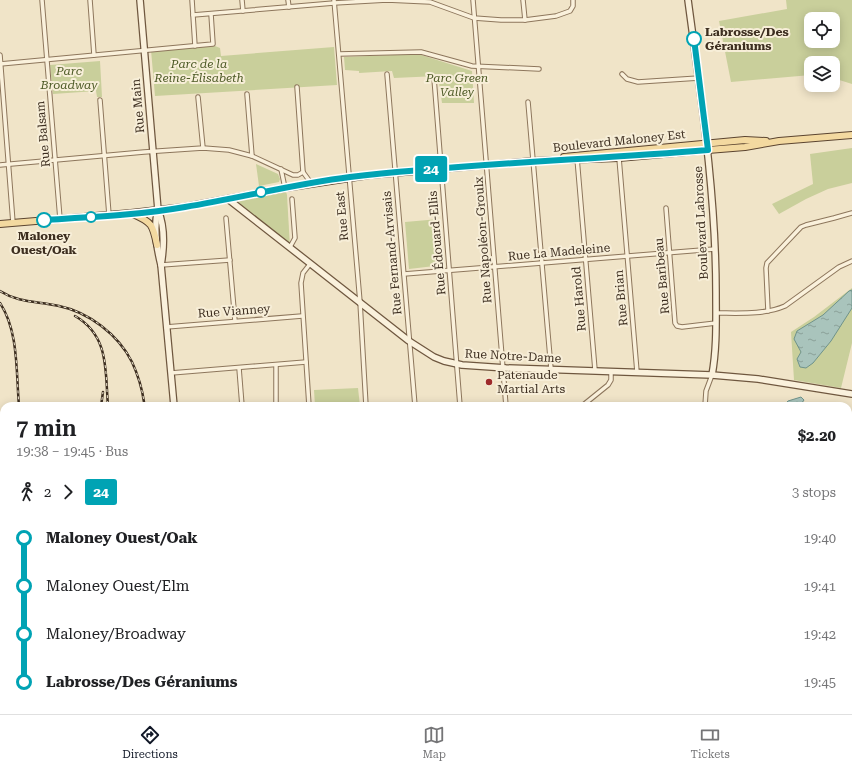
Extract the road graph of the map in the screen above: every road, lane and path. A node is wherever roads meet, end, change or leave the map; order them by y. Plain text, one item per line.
1 (42, 0) edge
2 (90, 0) edge
3 (140, 0) edge
4 (192, 0) edge
5 (242, 0) edge
6 (288, 0) edge
7 (473, 0) edge
8 (523, 0) edge
9 (573, 0) edge
10 (688, 0) edge
11 (334, 2) edge
12 (289, 7) junction
13 (243, 11) junction
14 (211, 14) junction
15 (193, 15) junction
16 (474, 18) junction
17 (525, 20) junction
18 (195, 46) junction
19 (144, 50) junction
20 (339, 54) junction
21 (0, 55) edge
22 (94, 55) junction
23 (48, 60) junction
24 (0, 64) edge
25 (479, 67) junction
26 (539, 69) dead end
27 (387, 74) dead end
28 (622, 74) dead end
29 (434, 78) dead end
30 (699, 78) junction
31 (297, 87) dead end
32 (247, 94) dead end
33 (198, 97) dead end
34 (100, 100) dead end
35 (528, 102) dead end
36 (852, 135) edge
37 (779, 141) junction
38 (707, 143) junction
39 (203, 148) junction
40 (708, 150) junction
41 (153, 152) junction
42 (618, 154) junction
43 (105, 156) junction
44 (252, 156) junction
45 (577, 157) junction
46 (55, 160) junction
47 (533, 161) junction
48 (10, 164) junction
49 (487, 165) junction
50 (0, 166) edge
51 (441, 168) junction
52 (281, 169) junction
53 (303, 172) junction
54 (395, 173) junction
55 (349, 178) junction
56 (311, 183) junction
57 (285, 188) junction
58 (228, 199) junction
59 (292, 199) dead end
60 (666, 208) dead end
61 (158, 210) junction
62 (852, 213) edge
63 (131, 214) junction
64 (109, 215) junction
65 (226, 218) dead end
66 (60, 219) junction
67 (13, 223) junction
68 (0, 224) edge
69 (157, 245) junction
70 (290, 247) junction
71 (715, 249) junction
72 (669, 252) junction
73 (628, 256) junction
74 (586, 259) junction
75 (230, 260) junction
76 (852, 261) edge
77 (542, 263) junction
78 (310, 264) junction
79 (161, 265) junction
80 (495, 267) junction
81 (449, 271) junction
82 (404, 274) junction
83 (360, 302) junction
84 (768, 311) junction
85 (716, 313) junction
86 (302, 316) junction
87 (235, 321) junction
88 (716, 323) junction
89 (166, 326) junction
90 (409, 341) junction
91 (306, 362) junction
92 (457, 364) junction
93 (276, 365) junction
94 (239, 368) junction
95 (503, 368) junction
96 (551, 369) junction
97 (595, 370) junction
98 (612, 371) junction
99 (637, 372) junction
100 (171, 373) junction
101 (712, 375) junction
102 (852, 394) edge
103 (174, 402) edge
104 (242, 402) edge
105 (276, 402) edge
106 (309, 402) edge
107 (366, 402) edge
108 (415, 402) edge
109 (460, 402) edge
110 (506, 402) edge
111 (587, 402) edge
112 (705, 402) edge

1 - 23 street, Rue Balsam
2 - 22 street
3 - 19 street, Rue Main
4 - 15 street
5 - 13 street
6 - 12 street
7 - 16 street, Rue Napoléon-Groulx
8 - 17 street
9 - 17 street
10 - 30 street, Boulevard Labrosse
11 - 12 street
11 - 16 street
11 - 20 street, Rue East
12 - 13 street
13 - 14 street
14 - 15 street
14 - 18 street
15 - 18 street
16 - 17 street
16 - 25 street, Rue Napoléon-Groulx
18 - 19 street
19 - 22 street
19 - 41 street, Rue Main
20 - 25 street
20 - 55 street, Rue East
21 - 24 street
22 - 23 street
23 - 24 street
23 - 46 street, Rue Balsam
24 - 48 street
25 - 26 street
25 - 49 street, Rue Napoléon-Groulx
27 - 54 street, Rue Fernand-Arvisais
28 - 30 street
29 - 51 street, Rue Édouard-Ellis
30 - 38 street, Boulevard Labrosse
31 - 53 street
32 - 44 street
33 - 39 street
34 - 43 street
35 - 47 street
36 - 37 main road, Boulevard Maloney Est
37 - 38 main road, Boulevard Maloney Est
37 - 40 main road, Boulevard Maloney Est
38 - 40 street, Boulevard Labrosse
38 - 42 main road, Boulevard Maloney Est
39 - 41 street
39 - 44 street
40 - 42 main road, Boulevard Maloney Est
40 - 71 street, Boulevard Labrosse
41 - 43 street
41 - 61 street, Rue Main
42 - 45 main road, Boulevard Maloney Est
42 - 73 street, Rue Brian
43 - 46 street
43 - 64 street
44 - 52 street
45 - 47 main road, Boulevard Maloney Est
45 - 74 street, Rue Harold
46 - 48 street
46 - 66 street, Rue Balsam
47 - 49 main road, Boulevard Maloney Est
47 - 77 street
48 - 50 street
48 - 67 street
49 - 51 main road, Boulevard Maloney Est
49 - 80 street, Rue Napoléon-Groulx
51 - 54 main road, Boulevard Maloney Est
51 - 81 street, Rue Édouard-Ellis
52 - 53 street
52 - 57 street
53 - 56 street
54 - 55 main road, Boulevard Maloney Est
54 - 82 street, Rue Fernand-Arvisais
55 - 56 main road, Boulevard Maloney Est
55 - 83 street, Rue East
56 - 57 main road, Boulevard Maloney Est
57 - 58 main road, Boulevard Maloney Est
58 - 61 main road, Boulevard Maloney Est
58 - 70 street, Rue Notre-Dame
59 - 70 street
60 - 72 street, Rue Baribeau
61 - 63 main road, Boulevard Maloney Est
61 - 69 street, Rue Main
61 - 79 street, Rue Main
62 - 84 street
63 - 64 main road, Boulevard Maloney Est
63 - 69 main road
64 - 66 main road, Boulevard Maloney Est
65 - 75 street
66 - 67 main road, Boulevard Maloney Est
67 - 68 main road, Boulevard Maloney Est
69 - 79 street, Rue Main
70 - 78 street, Rue Notre-Dame
71 - 72 street, Rue La Madeleine
71 - 85 street, Boulevard Labrosse
72 - 73 street, Rue La Madeleine
72 - 88 street, Rue Baribeau
73 - 74 street, Rue La Madeleine
73 - 99 street, Rue Brian
74 - 77 street, Rue La Madeleine
74 - 97 street, Rue Harold
75 - 79 street
75 - 87 street
76 - 84 street
77 - 80 street, Rue La Madeleine
77 - 96 street
78 - 83 street, Rue Notre-Dame
78 - 86 street
79 - 89 street, Rue Main
80 - 81 street, Rue La Madeleine
80 - 95 street, Rue Napoléon-Groulx
81 - 82 street, Rue La Madeleine
81 - 92 street, Rue Édouard-Ellis
82 - 90 street, Rue Fernand-Arvisais
83 - 90 street, Rue Notre-Dame
83 - 107 street, Rue East
84 - 85 street
85 - 88 street, Boulevard Labrosse
86 - 87 street, Rue Vianney
86 - 91 street
87 - 89 street, Rue Vianney
88 - 101 street, Boulevard Labrosse
89 - 100 street, Rue Main
90 - 92 street, Rue Notre-Dame
90 - 108 street, Rue Fernand-Arvisais
91 - 93 street
91 - 106 street
92 - 95 street, Rue Notre-Dame
92 - 109 street, Rue Édouard-Ellis
93 - 94 street
93 - 105 street
94 - 100 street
94 - 104 street
95 - 96 street, Rue Notre-Dame
95 - 110 street, Rue Napoléon-Groulx
96 - 97 street, Rue Notre-Dame
97 - 98 street, Rue Notre-Dame
98 - 99 street, Rue Notre-Dame
98 - 111 street
99 - 101 street, Rue Notre-Dame
100 - 103 street, Rue Main
101 - 102 street, Rue Notre-Dame
101 - 112 street

